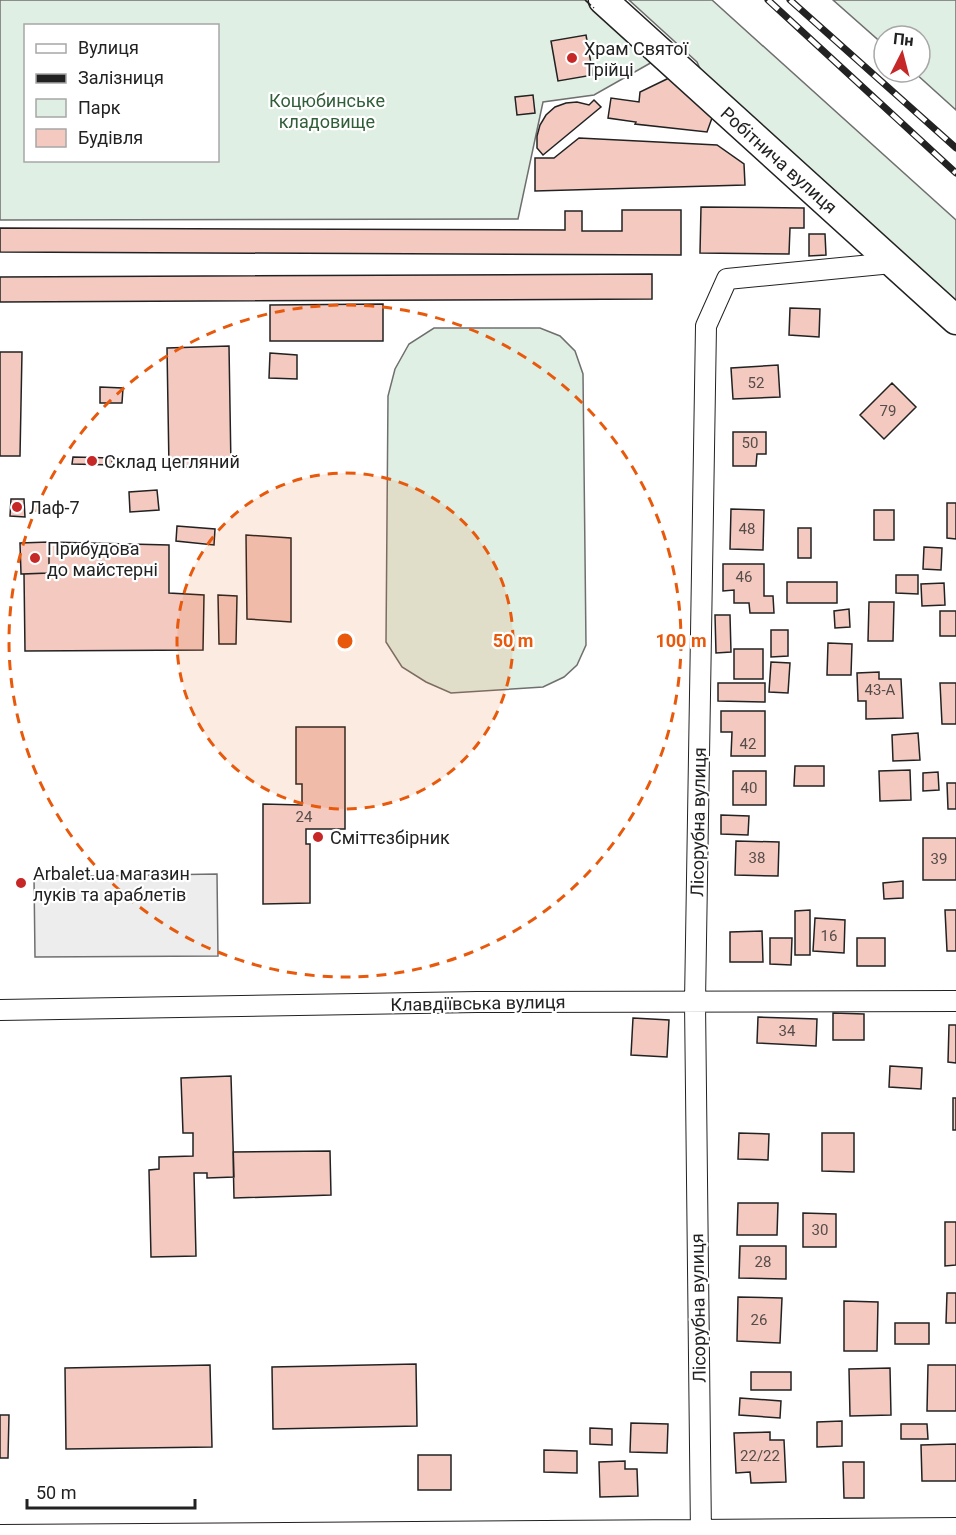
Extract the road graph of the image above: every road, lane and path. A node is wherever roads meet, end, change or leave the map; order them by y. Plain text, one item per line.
1 (603, 0) edge
2 (892, 263) junction
3 (956, 320) edge
4 (956, 1001) edge
5 (694, 1002) junction
6 (0, 1010) edge
7 (956, 1528) edge
8 (701, 1532) edge
9 (382, 1533) edge
10 (0, 1534) edge
11 (79, 1534) edge

1 - 2 street, Робітнича вулиця
2 - 3 street, Робітнича вулиця
2 - 5 street, Лісорубна вулиця
4 - 5 street, Клавдіївська вулиця
5 - 6 street, Клавдіївська вулиця
5 - 8 street, Лісорубна вулиця
7 - 8 street
8 - 9 street
9 - 11 street
10 - 11 street

